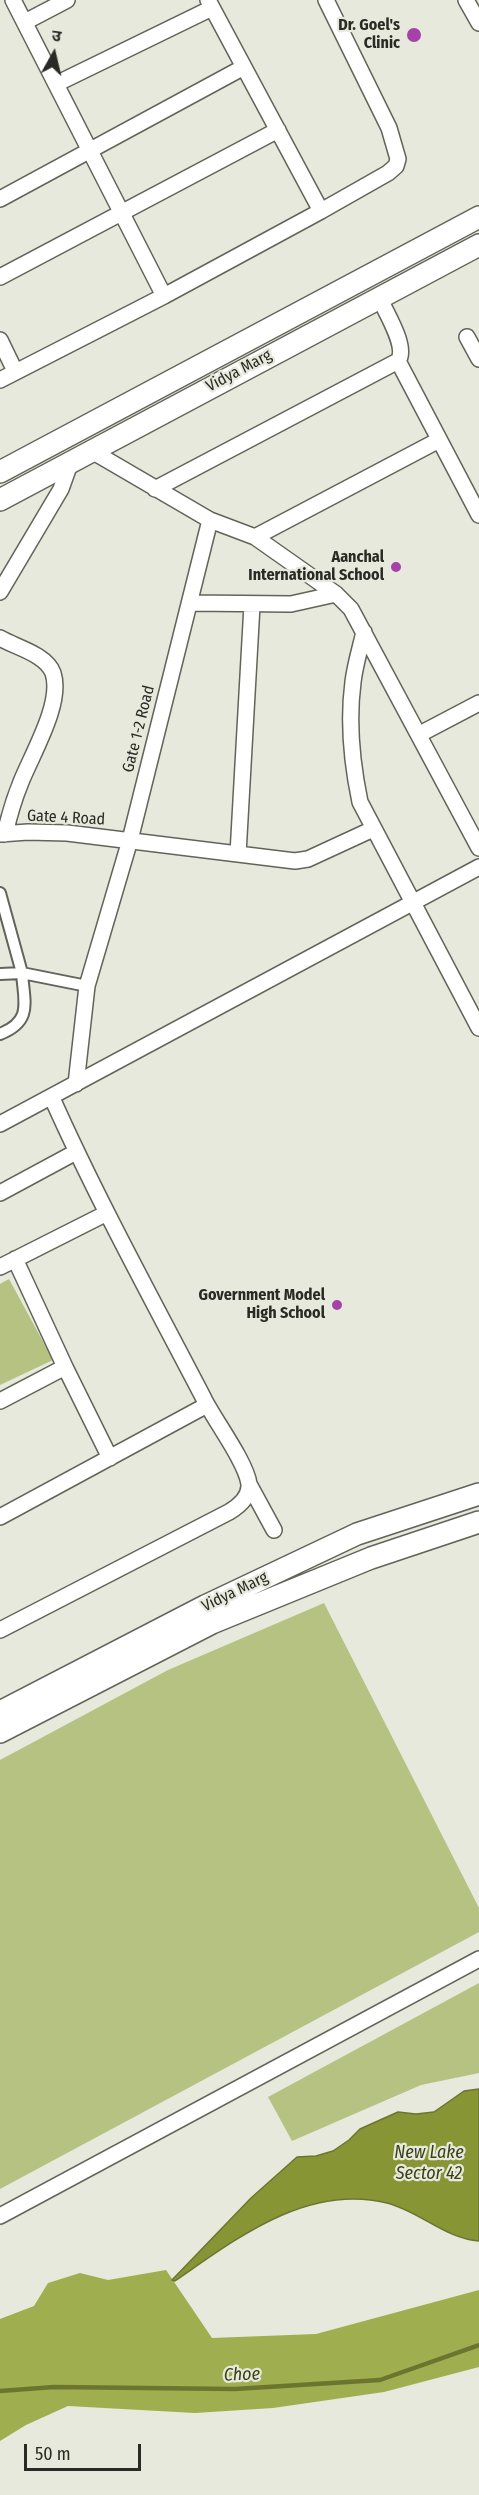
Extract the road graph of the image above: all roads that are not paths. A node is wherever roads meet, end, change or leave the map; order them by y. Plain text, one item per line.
1 (13, 0) edge
2 (67, 0) edge
3 (326, 0) edge
4 (466, 0) edge
5 (210, 4) edge
6 (25, 22) junction
7 (479, 23) edge
8 (244, 67) junction
9 (56, 84) junction
10 (278, 130) junction
11 (90, 149) junction
12 (0, 200) edge
13 (321, 211) junction
14 (123, 213) junction
15 (477, 215) edge
16 (479, 245) edge
17 (0, 277) edge
18 (164, 296) junction
19 (379, 297) junction
20 (468, 337) dead end
21 (0, 340) edge
22 (479, 359) edge
23 (398, 361) junction
24 (15, 371) junction
25 (0, 380) edge
26 (439, 440) junction
27 (90, 450) junction
28 (71, 460) junction
29 (0, 472) edge
30 (155, 489) junction
31 (0, 500) edge
32 (479, 515) edge
33 (210, 520) junction
34 (255, 537) junction
35 (0, 592) edge
36 (336, 594) junction
37 (190, 603) junction
38 (252, 605) junction
39 (364, 632) junction
40 (0, 639) edge
41 (479, 703) edge
42 (420, 734) junction
43 (373, 829) junction
44 (2, 834) edge
45 (130, 840) junction
46 (479, 848) edge
47 (238, 854) junction
48 (479, 867) edge
49 (0, 893) edge
50 (412, 903) junction
51 (22, 973) junction
52 (0, 974) edge
53 (87, 986) junction
54 (479, 1028) edge
55 (0, 1034) edge
56 (76, 1084) junction
57 (52, 1098) junction
58 (0, 1124) edge
59 (76, 1152) junction
60 (0, 1193) edge
61 (107, 1212) junction
62 (15, 1259) junction
63 (0, 1267) edge
64 (65, 1367) junction
65 (0, 1401) edge
66 (207, 1406) junction
67 (110, 1458) junction
68 (249, 1484) junction
69 (479, 1494) edge
70 (0, 1517) edge
71 (479, 1522) edge
72 (274, 1530) dead end
73 (0, 1630) edge
74 (0, 1712) edge
75 (0, 1732) edge
76 (479, 1959) edge
77 (0, 2216) edge

1 - 6 street
2 - 6 street
3 - 13 street
4 - 7 street
5 - 8 street
5 - 9 street
6 - 9 street
8 - 10 street
8 - 11 street
9 - 11 street
10 - 13 street
10 - 14 street
11 - 12 street
11 - 14 street
13 - 18 street
14 - 17 street
14 - 18 street
15 - 29 main road, Vidya Marg
16 - 19 main road, Vidya Marg
18 - 24 street
19 - 23 street
19 - 27 main road, Vidya Marg
20 - 22 street
21 - 24 street
23 - 26 street
23 - 30 street
24 - 25 street
26 - 32 street
26 - 34 street
27 - 28 main road, Vidya Marg
27 - 30 street
28 - 31 main road, Vidya Marg
28 - 35 street
30 - 33 street
33 - 34 street
33 - 37 street, Gate 1-2 Road
34 - 36 street
36 - 38 street
36 - 39 street
37 - 38 street
37 - 45 street, Gate 1-2 Road
38 - 47 street
39 - 42 street
39 - 43 street
40 - 44 street
41 - 42 street
42 - 46 street
43 - 47 street, Gate 4 Road
43 - 50 street
44 - 45 street, Gate 4 Road
45 - 47 street, Gate 4 Road
45 - 53 street, Gate 1-2 Road
48 - 50 street
49 - 51 street
50 - 54 street
50 - 56 street
51 - 52 street
51 - 53 street
51 - 55 street
53 - 56 street, Gate 1-2 Road
56 - 57 street
57 - 58 street
57 - 59 street
59 - 60 street
59 - 61 street
61 - 62 street
61 - 66 street
62 - 63 street
62 - 64 street
64 - 65 street
64 - 67 street
66 - 67 street
66 - 68 street
67 - 70 street
68 - 72 street
68 - 73 street
69 - 74 main road, Vidya Marg
71 - 75 main road, Vidya Marg
76 - 77 street

